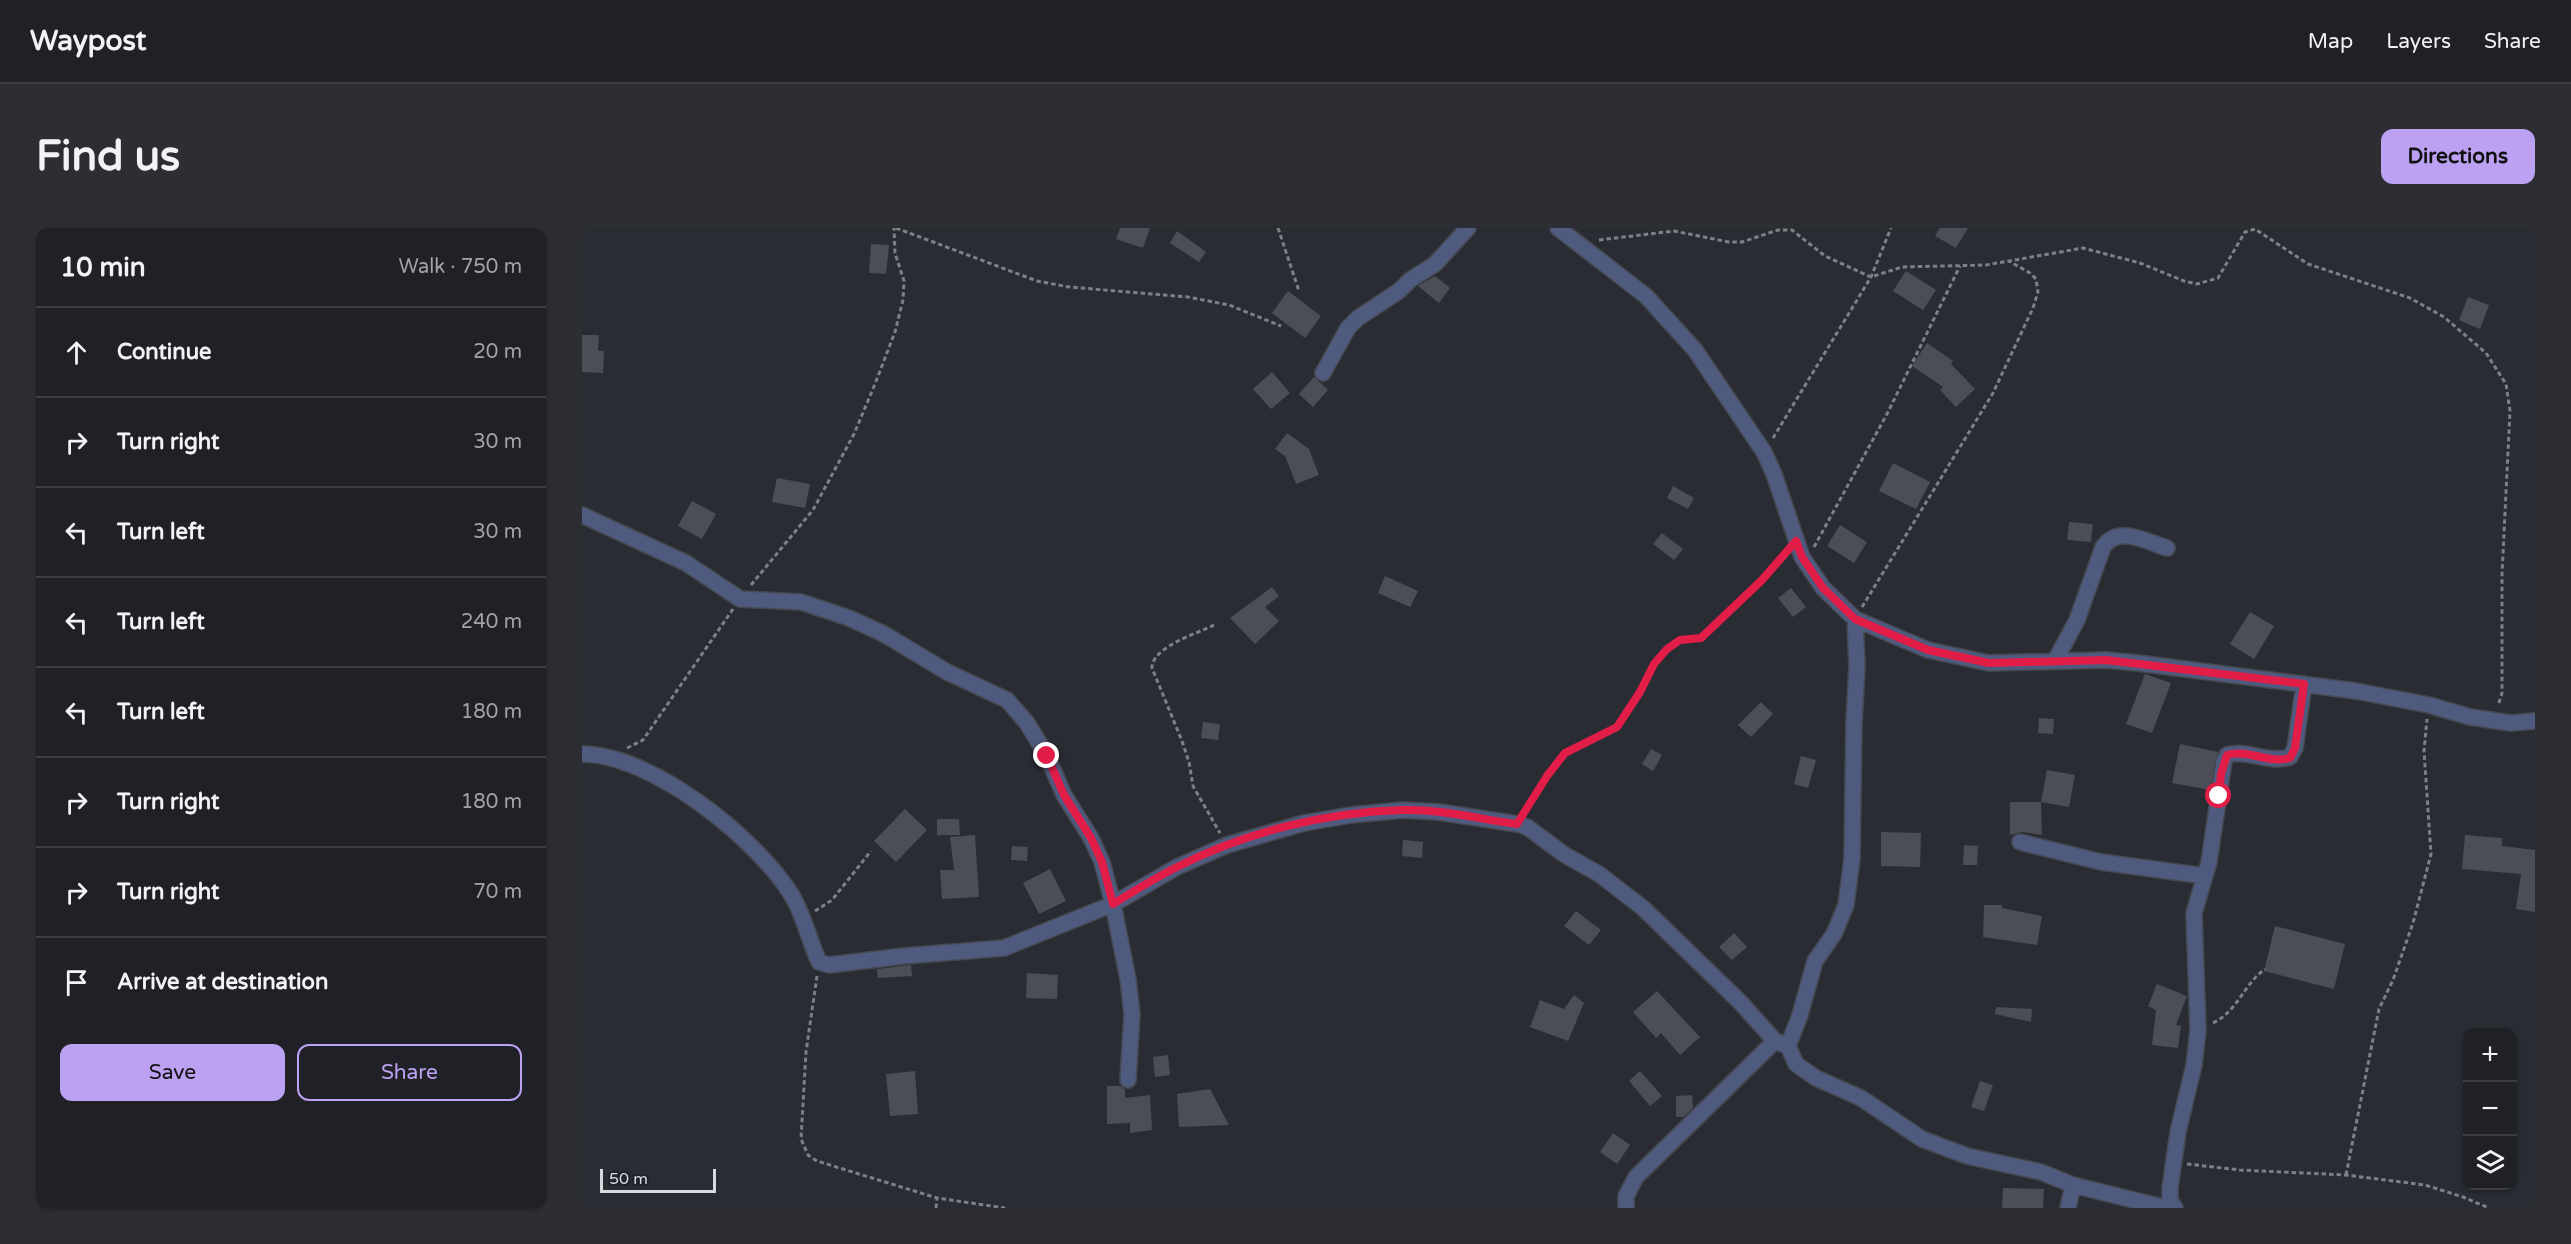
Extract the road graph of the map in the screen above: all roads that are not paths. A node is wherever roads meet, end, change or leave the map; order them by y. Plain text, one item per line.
1 (1468, 228) edge
2 (1558, 228) edge
3 (1323, 373) dead end
4 (582, 515) edge
5 (2166, 548) dead end
6 (1855, 619) junction
7 (2055, 661) junction
8 (2304, 684) junction
9 (2535, 721) edge
10 (582, 754) edge
11 (2020, 842) dead end
12 (2205, 876) junction
13 (1113, 904) junction
14 (1781, 1043) junction
15 (1128, 1080) dead end
16 (2073, 1185) junction
17 (1626, 1208) edge
18 (2068, 1208) edge
19 (2166, 1208) edge
20 (2175, 1208) edge

1 - 3 street
2 - 6 street
4 - 13 street
5 - 7 street
6 - 7 street
6 - 14 street
7 - 8 street
8 - 9 street
8 - 12 street
10 - 13 street
11 - 12 street
12 - 20 street
13 - 14 street
13 - 15 street
14 - 16 street
14 - 17 street
16 - 18 street
16 - 19 street

